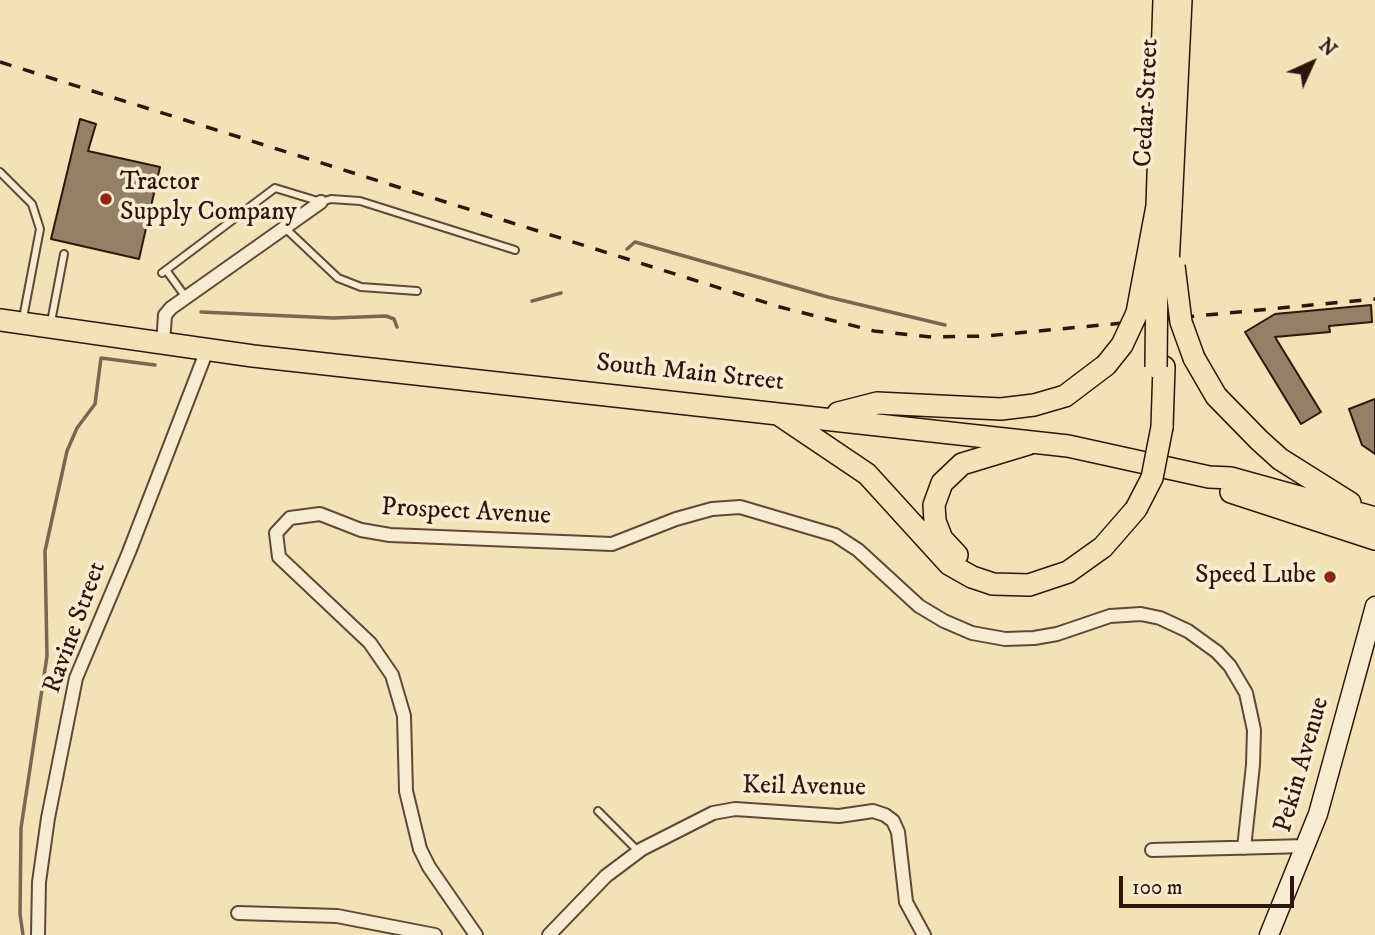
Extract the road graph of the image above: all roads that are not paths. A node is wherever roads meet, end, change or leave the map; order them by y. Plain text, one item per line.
1 (1164, 0) edge
2 (1181, 0) edge
3 (0, 172) edge
4 (321, 202) junction
5 (1164, 207) junction
6 (282, 226) junction
7 (515, 250) dead end
8 (64, 254) dead end
9 (417, 291) dead end
10 (185, 296) junction
11 (0, 320) edge
12 (22, 324) junction
13 (50, 328) junction
14 (163, 344) junction
15 (207, 350) junction
16 (774, 411) junction
17 (822, 417) junction
18 (1036, 442) junction
19 (1209, 477) junction
20 (1132, 506) junction
21 (1374, 517) edge
22 (1375, 539) edge
23 (1375, 606) edge
24 (598, 811) dead end
25 (1307, 846) junction
26 (1244, 848) junction
27 (1152, 850) dead end
28 (638, 851) junction
29 (238, 913) dead end
30 (38, 935) edge
31 (435, 935) edge
32 (476, 935) edge
33 (549, 935) edge
34 (924, 935) edge
35 (1269, 935) edge

1 - 5 main road, Cedar Street
2 - 5 main road, Cedar Street
3 - 12 lane
4 - 6 street
4 - 7 lane
4 - 10 lane
5 - 17 main road, bridge
5 - 20 main road, bridge
5 - 21 main road, bridge
6 - 9 lane
6 - 10 street
8 - 13 lane
10 - 14 street
11 - 12 main road, South Main Street
12 - 13 main road, South Main Street
13 - 14 main road, South Main Street
14 - 15 main road, South Main Street
15 - 16 main road, South Main Street
15 - 30 street, Ravine Street
16 - 17 main road, South Main Street
16 - 20 main road
17 - 18 main road, South Main Street
18 - 19 main road, South Main Street
18 - 20 main road
19 - 21 main road, South Main Street
19 - 22 main road, South Main Street
23 - 25 street, Pekin Avenue
24 - 28 lane
25 - 26 street
25 - 35 street, Pekin Avenue
26 - 27 street
26 - 32 street, Prospect Avenue
28 - 33 street, Keil Avenue
28 - 34 street, Keil Avenue
29 - 31 street

